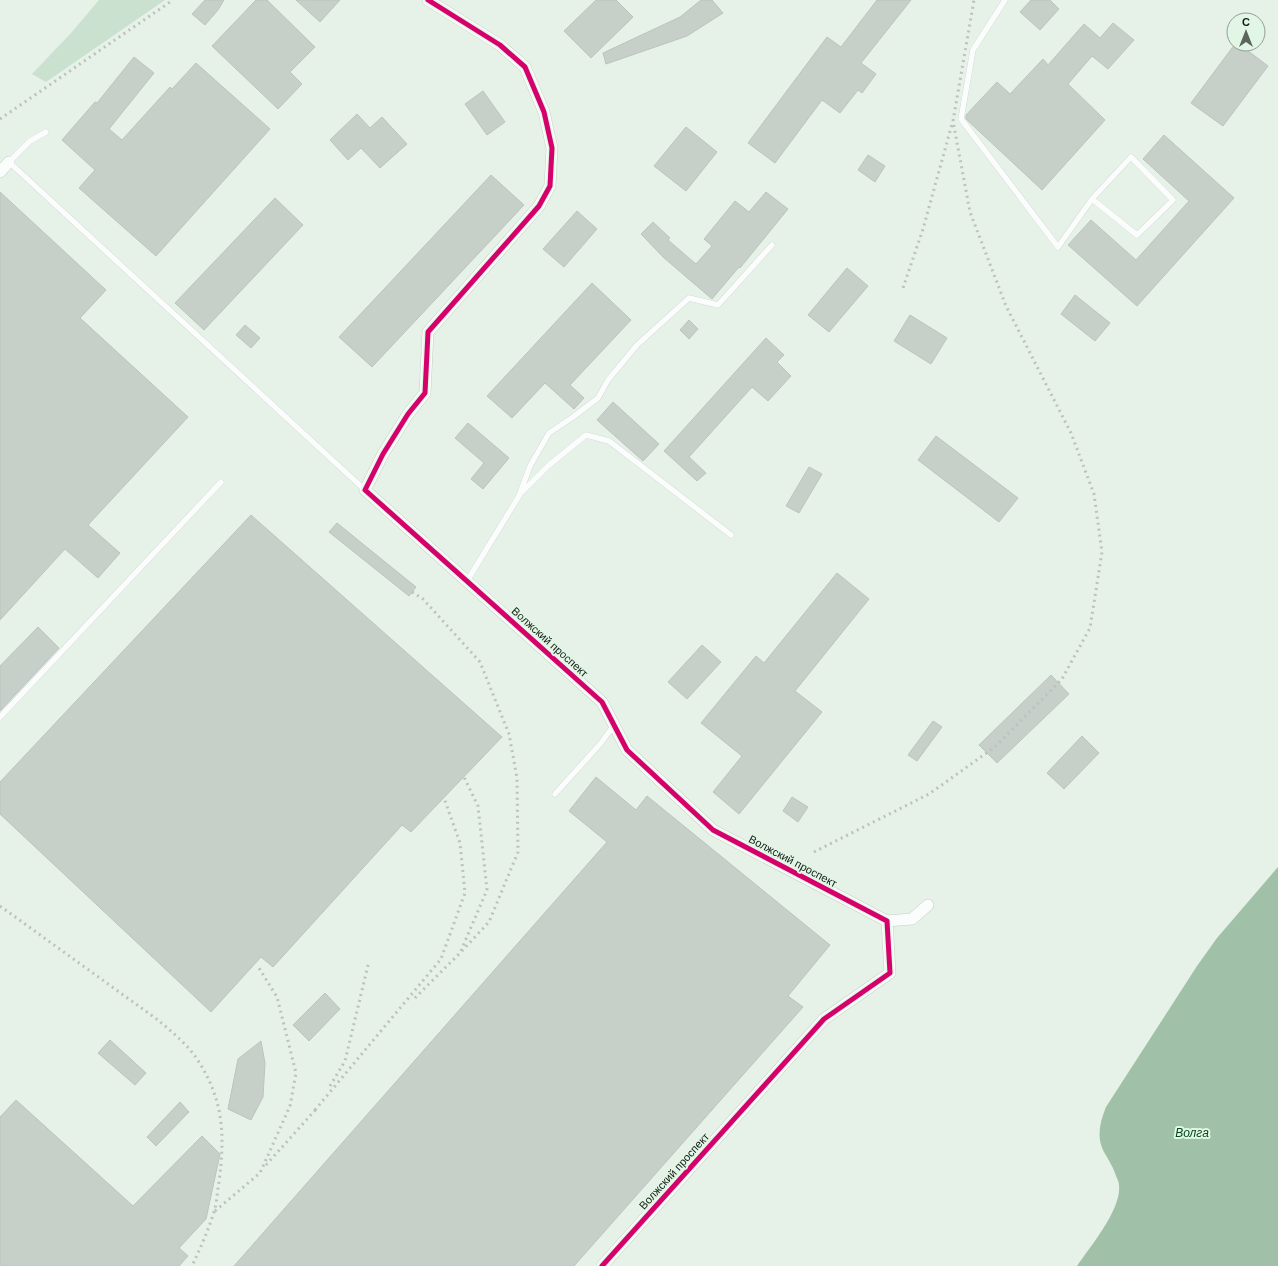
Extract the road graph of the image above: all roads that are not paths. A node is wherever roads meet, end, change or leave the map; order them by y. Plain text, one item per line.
1 (428, 0) edge
2 (1005, 0) edge
3 (46, 132) dead end
4 (9, 162) junction
5 (0, 172) edge
6 (1092, 199) junction
7 (772, 245) dead end
8 (221, 482) dead end
9 (365, 490) junction
10 (519, 496) junction
11 (731, 535) dead end
12 (467, 581) junction
13 (0, 717) edge
14 (615, 725) junction
15 (555, 794) dead end
16 (928, 905) dead end
17 (887, 921) junction
18 (602, 1266) edge

1 - 9 street
2 - 6 lane
3 - 4 lane
4 - 5 street
4 - 9 lane
6 - 6 lane
7 - 10 lane
8 - 13 lane
9 - 12 street, Волжский проспект
10 - 11 lane
10 - 12 lane
12 - 14 street, Волжский проспект
14 - 15 lane
14 - 17 street, Волжский проспект
16 - 17 street
17 - 18 street, Волжский проспект

